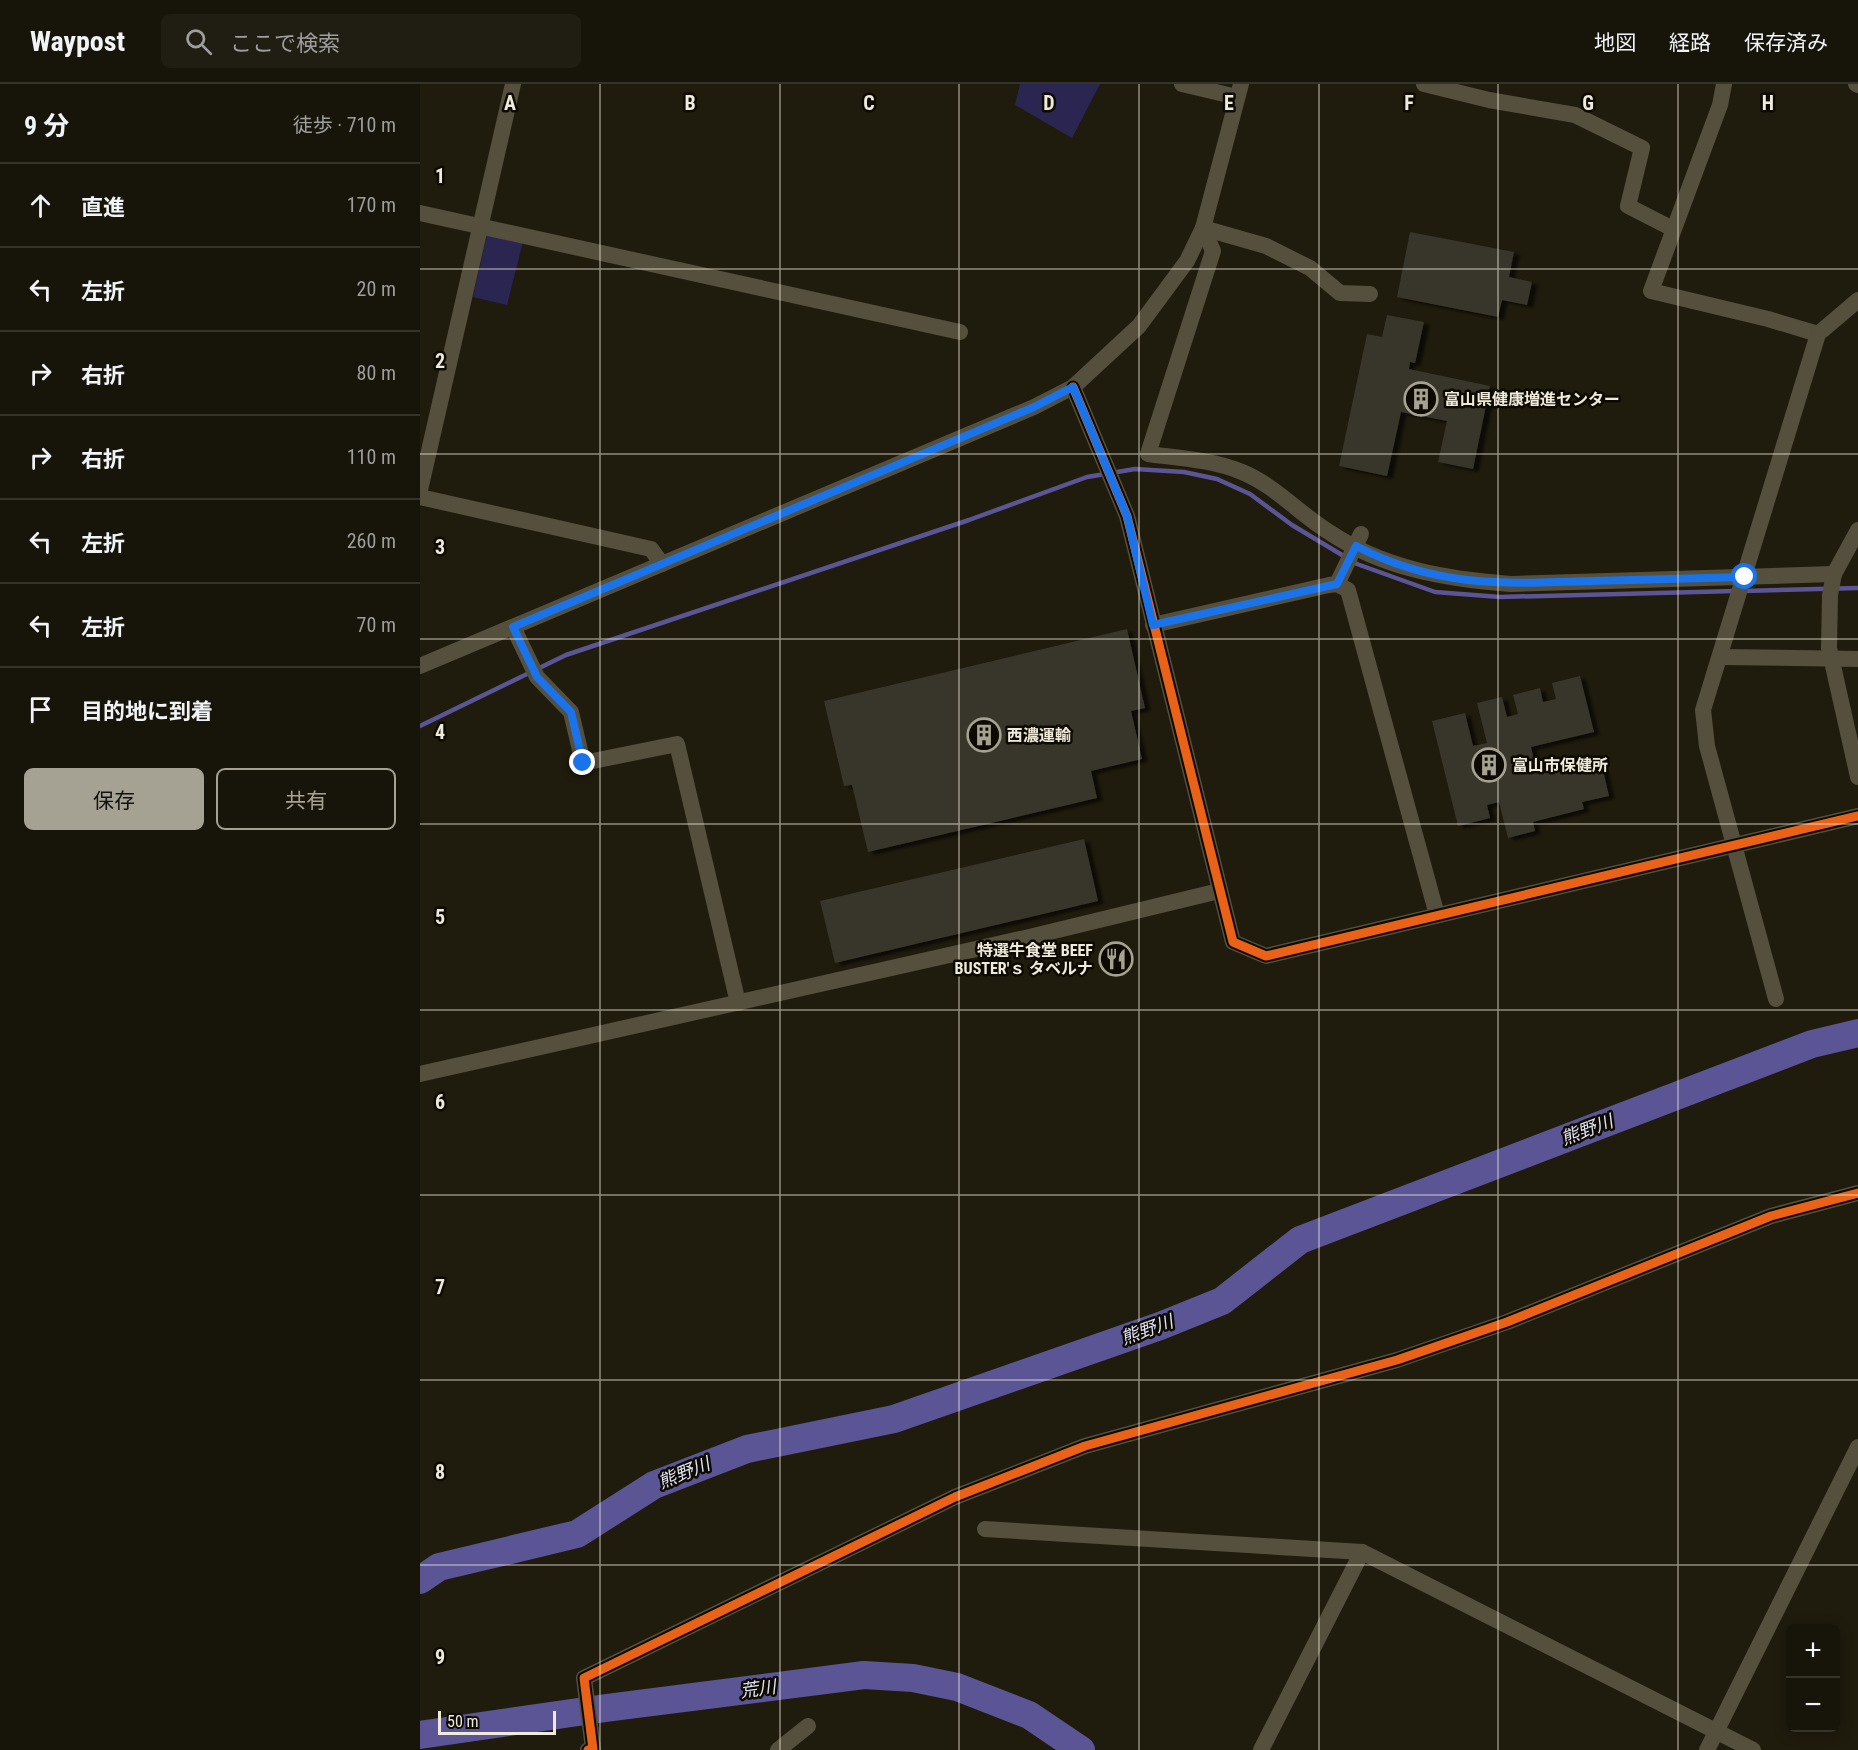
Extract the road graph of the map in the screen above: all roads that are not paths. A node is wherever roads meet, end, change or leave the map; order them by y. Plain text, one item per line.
1 (513, 84) edge
2 (1182, 84) edge
3 (1424, 84) edge
4 (1724, 84) edge
5 (1239, 91) edge
6 (420, 213) edge
7 (480, 227) junction
8 (1203, 228) junction
9 (1673, 229) junction
10 (1370, 294) dead end
11 (1858, 300) edge
12 (960, 332) dead end
13 (1818, 334) junction
14 (1073, 387) junction
15 (420, 490) edge
16 (420, 497) edge
17 (1858, 530) edge
18 (1358, 540) junction
19 (662, 564) junction
20 (1834, 574) junction
21 (1745, 577) junction
22 (1337, 584) junction
23 (1153, 625) junction
24 (513, 627) junction
25 (1721, 657) junction
26 (1830, 658) junction
27 (1858, 659) edge
28 (420, 666) edge
29 (1858, 777) edge
30 (1858, 816) edge
31 (1734, 847) junction
32 (1219, 891) junction
33 (1437, 915) junction
34 (1776, 999) dead end
35 (738, 1004) junction
36 (420, 1074) edge
37 (1858, 1193) edge
38 (1835, 1199) junction
39 (1858, 1204) edge
40 (1858, 1447) edge
41 (985, 1528) dead end
42 (1362, 1552) junction
43 (808, 1726) dead end
44 (1716, 1732) junction
45 (588, 1750) edge
46 (778, 1750) edge
47 (1261, 1750) edge
48 (1707, 1750) edge
49 (1753, 1750) edge

1 - 7 street
2 - 5 street
3 - 9 street
4 - 9 street
5 - 8 street
6 - 7 street
7 - 12 street
7 - 15 street
8 - 10 street
8 - 14 street
8 - 18 street
9 - 13 street
11 - 13 street
13 - 21 street
14 - 19 street
14 - 23 street
16 - 19 street
17 - 20 street
18 - 21 street
18 - 22 street
19 - 24 street
20 - 21 street
20 - 26 street
21 - 25 street
22 - 23 street
22 - 33 street
23 - 32 street
24 - 28 street
24 - 35 street
25 - 26 street
25 - 31 street
26 - 27 street
26 - 29 street
30 - 31 street
31 - 33 street
31 - 34 street
32 - 33 street
32 - 35 street
35 - 36 street
37 - 38 street
38 - 39 street
38 - 45 street
40 - 44 street
41 - 42 street
42 - 44 street
42 - 47 street
43 - 46 street
44 - 48 street
44 - 49 street

